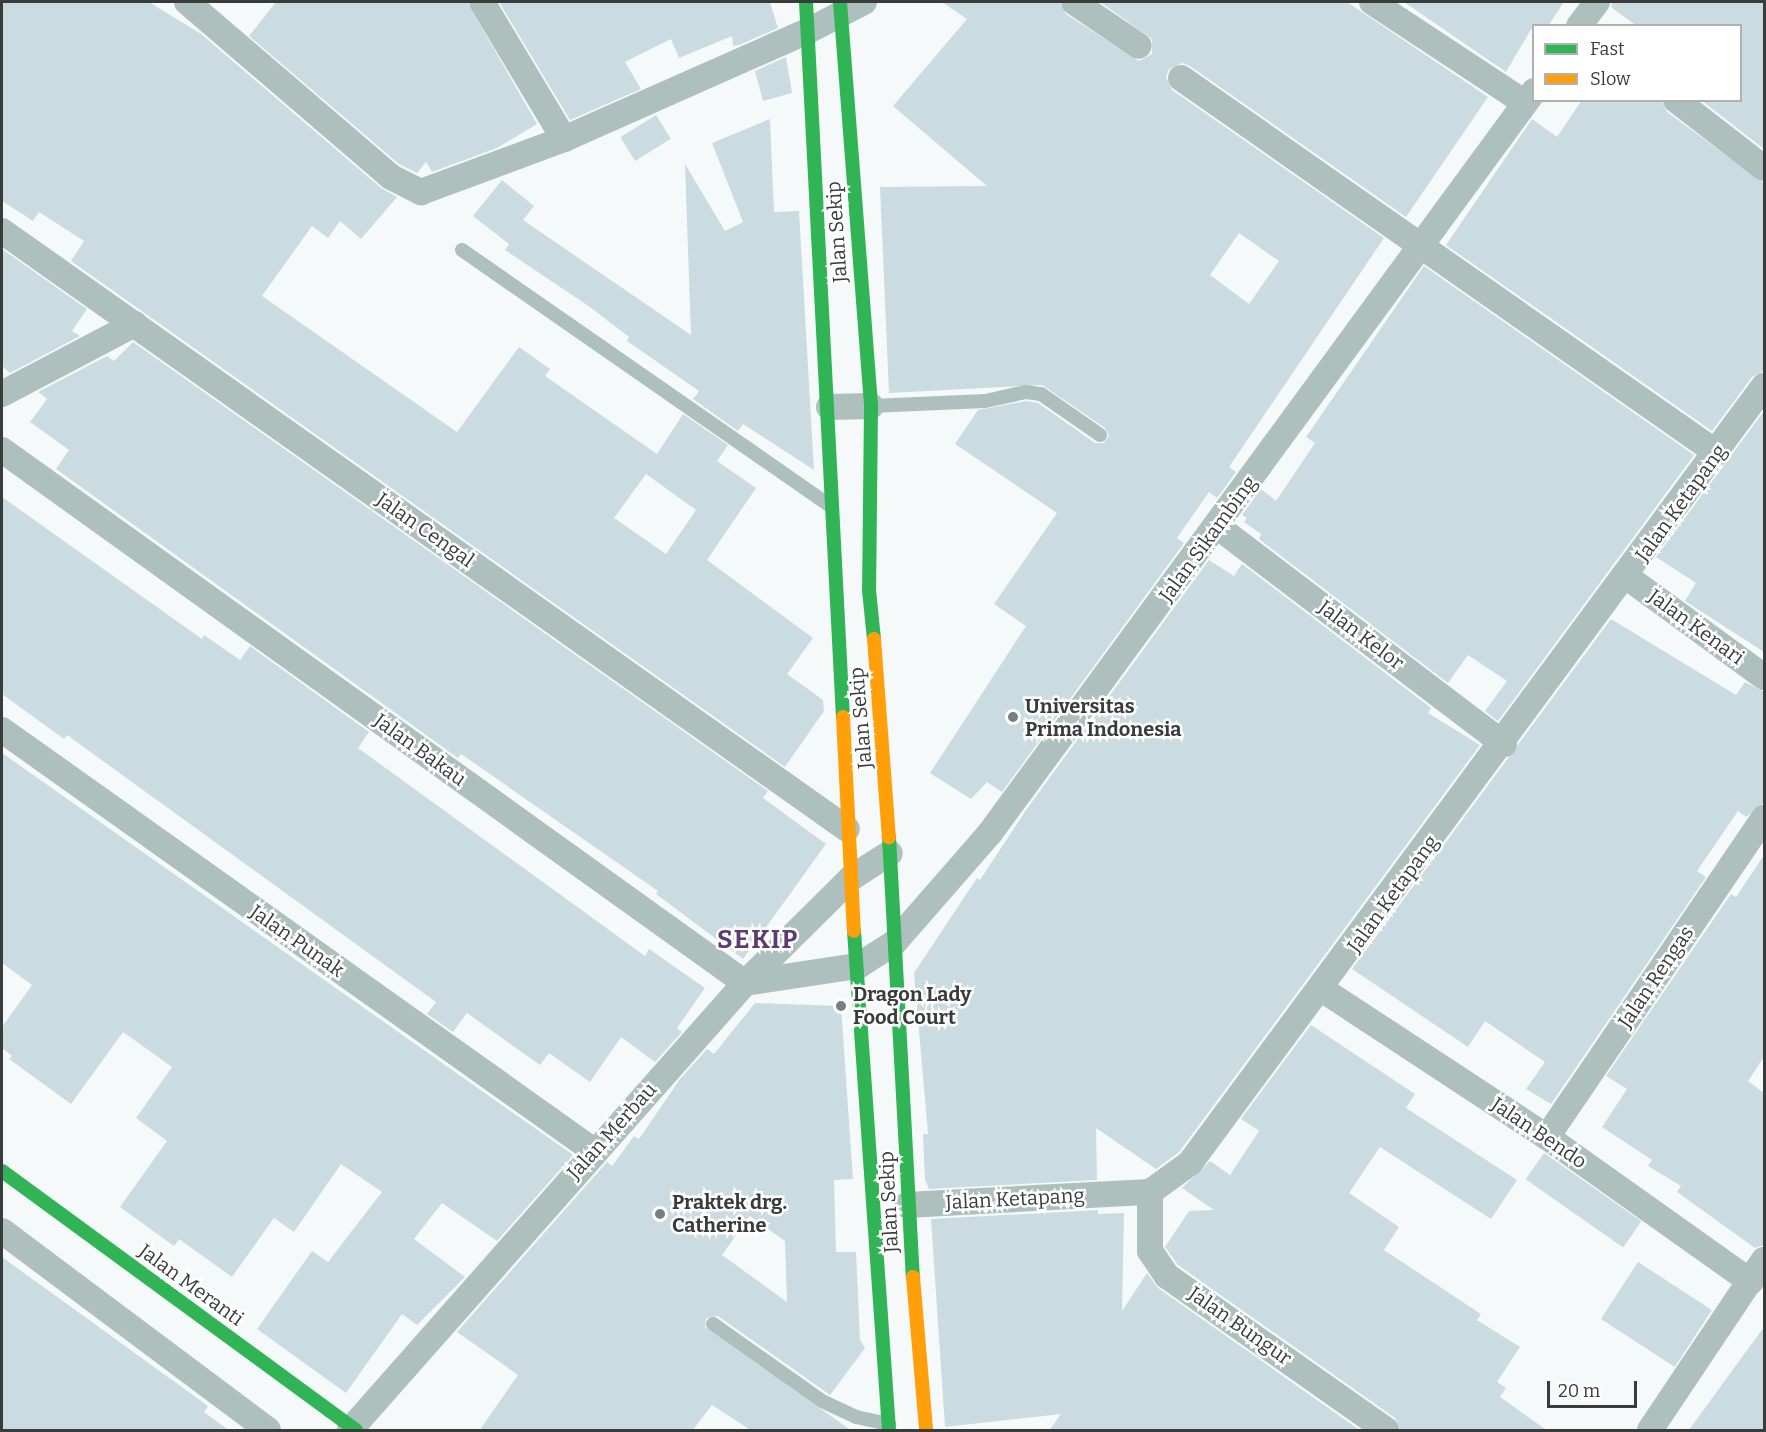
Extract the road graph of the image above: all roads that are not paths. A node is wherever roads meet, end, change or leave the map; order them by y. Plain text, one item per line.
1 (186, 2) edge
2 (482, 2) edge
3 (806, 2) edge
4 (1074, 2) edge
5 (1372, 2) edge
6 (1597, 2) edge
7 (848, 5) edge
8 (1581, 24) edge
9 (808, 31) junction
10 (1138, 45) dead end
11 (1181, 78) dead end
12 (1529, 97) edge
13 (1679, 102) edge
14 (564, 139) junction
15 (1764, 168) edge
16 (2, 231) edge
17 (1418, 243) junction
18 (462, 250) dead end
19 (135, 324) junction
20 (1764, 386) edge
21 (2, 394) edge
22 (871, 406) junction
23 (829, 407) junction
24 (1100, 435) dead end
25 (2, 450) edge
26 (1718, 453) junction
27 (852, 509) junction
28 (1218, 527) junction
29 (1627, 577) junction
30 (1764, 677) edge
31 (2, 730) edge
32 (1504, 744) junction
33 (1764, 818) edge
34 (847, 829) junction
35 (890, 853) junction
36 (851, 878) junction
37 (894, 943) junction
38 (858, 966) junction
39 (745, 984) junction
40 (1323, 990) junction
41 (1547, 1137) junction
42 (594, 1150) junction
43 (2, 1171) edge
44 (1150, 1192) junction
45 (907, 1205) junction
46 (2, 1231) edge
47 (1764, 1260) edge
48 (1751, 1282) junction
49 (713, 1324) dead end
50 (894, 1428) edge
51 (353, 1430) edge
52 (268, 1431) edge
53 (926, 1431) edge
54 (1386, 1431) edge
55 (1650, 1431) edge

1 - 14 street
2 - 14 street
3 - 9 street, Jalan Sekip
4 - 10 street
5 - 12 street
6 - 8 street
7 - 9 street
7 - 22 street, Jalan Sekip
9 - 14 street
9 - 23 street, Jalan Sekip
11 - 17 street
12 - 17 street, Jalan Sikambing
13 - 15 street
16 - 19 street, Jalan Cengal
17 - 26 street
17 - 28 street, Jalan Sikambing
18 - 27 lane
19 - 21 street
19 - 34 street, Jalan Cengal
20 - 26 street, Jalan Ketapang
22 - 23 street
22 - 24 lane
22 - 27 street, Jalan Sekip
23 - 27 street, Jalan Sekip
25 - 39 street, Jalan Bakau
26 - 29 street, Jalan Ketapang
27 - 34 street, Jalan Sekip
27 - 35 street, Jalan Sekip
28 - 32 street, Jalan Kelor
28 - 37 street, Jalan Sikambing
29 - 30 street, Jalan Kenari
29 - 32 street, Jalan Ketapang
31 - 42 street, Jalan Punak
32 - 40 street, Jalan Ketapang
33 - 41 street, Jalan Rengas
34 - 36 street, Jalan Sekip
35 - 36 street, Jalan Merbau
35 - 37 street, Jalan Sekip
36 - 38 street, Jalan Sekip
36 - 39 street, Jalan Merbau
37 - 38 street, Jalan Sikambing
37 - 45 street, Jalan Sekip
38 - 39 street
38 - 50 street, Jalan Sekip
39 - 42 street, Jalan Merbau
40 - 41 street, Jalan Bendo
40 - 44 street, Jalan Ketapang
41 - 48 street, Jalan Bendo
42 - 51 street, Jalan Merbau
43 - 51 street, Jalan Meranti
44 - 45 street, Jalan Ketapang
44 - 54 street, Jalan Bungur
45 - 53 street, Jalan Sekip
46 - 52 street
47 - 48 street
48 - 55 street
49 - 50 lane

